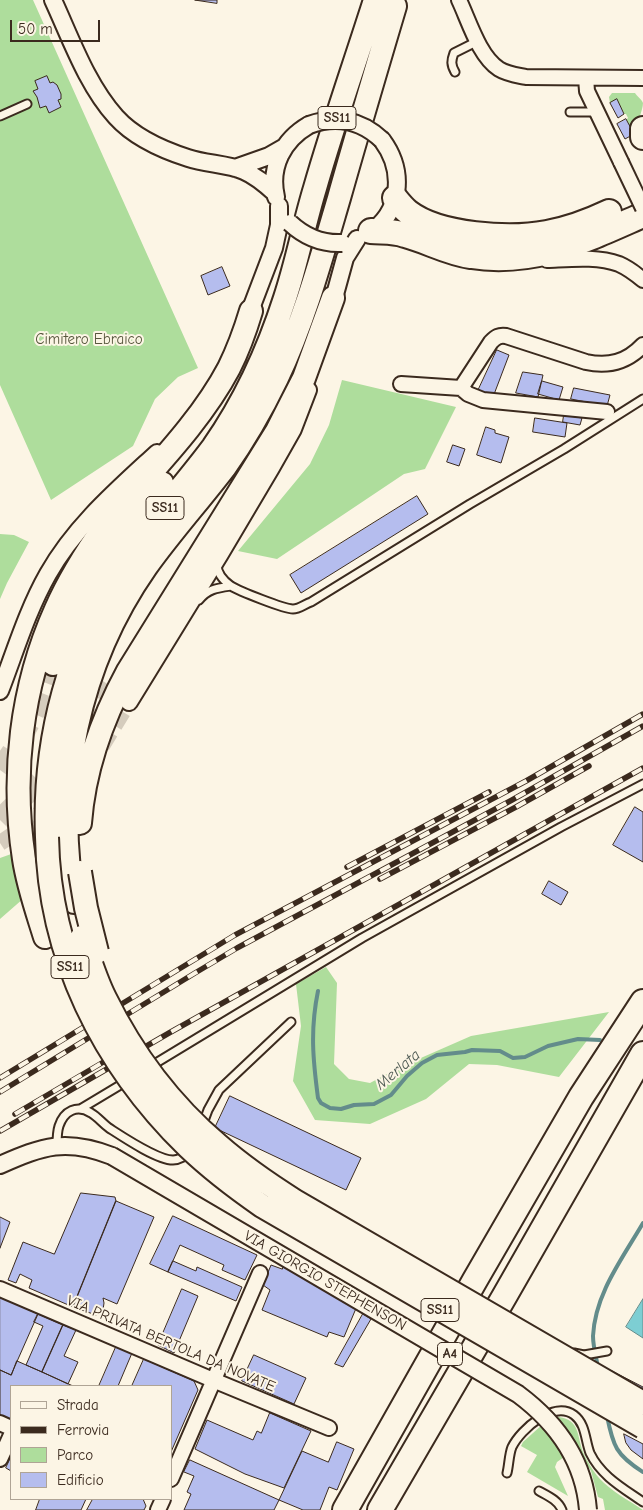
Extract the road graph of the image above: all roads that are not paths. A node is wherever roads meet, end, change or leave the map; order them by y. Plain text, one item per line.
1 (53, 0) edge
2 (459, 0) edge
3 (385, 3) edge
4 (478, 41) junction
5 (455, 72) dead end
6 (586, 78) junction
7 (643, 78) edge
8 (27, 104) dead end
9 (570, 112) dead end
10 (597, 112) junction
11 (0, 116) edge
12 (643, 129) edge
13 (643, 137) edge
14 (283, 148) junction
15 (235, 168) junction
16 (315, 188) junction
17 (643, 197) edge
18 (395, 198) junction
19 (277, 200) junction
20 (643, 208) edge
21 (643, 215) edge
22 (357, 238) junction
23 (494, 258) junction
24 (318, 271) junction
25 (643, 280) edge
26 (333, 298) junction
27 (251, 312) junction
28 (643, 344) edge
29 (401, 384) dead end
30 (461, 388) junction
31 (643, 399) edge
32 (607, 412) dead end
33 (220, 554) junction
34 (231, 586) junction
35 (164, 645) junction
36 (53, 664) tunnel mouth
37 (106, 683) tunnel mouth
38 (0, 691) edge
39 (129, 702) tunnel mouth
40 (643, 784) edge
41 (643, 1002) edge
42 (291, 1022) dead end
43 (643, 1054) edge
44 (140, 1076) junction
45 (82, 1108) junction
46 (57, 1146) junction
47 (0, 1166) edge
48 (260, 1273) dead end
49 (0, 1288) edge
50 (504, 1297) junction
51 (565, 1349) dead end
52 (606, 1351) dead end
53 (213, 1380) junction
54 (643, 1403) edge
55 (643, 1427) edge
56 (329, 1428) dead end
57 (10, 1437) edge
58 (0, 1459) edge
59 (507, 1473) dead end
60 (172, 1477) edge
61 (539, 1491) dead end
62 (643, 1502) edge
63 (345, 1510) edge
64 (363, 1510) edge
65 (380, 1510) edge
66 (395, 1510) edge
67 (562, 1510) edge
68 (588, 1510) edge

1 - 15 street
2 - 4 street
3 - 16 highway, SS11
3 - 24 highway, SS11
4 - 5 lane
4 - 6 street
6 - 7 street
6 - 10 street
8 - 11 lane
9 - 10 lane
10 - 20 street, bridge
12 - 13 highway
14 - 15 street
14 - 18 street, bridge
14 - 19 street
15 - 19 street
16 - 36 highway
16 - 44 highway, SS11, bridge
17 - 18 highway
18 - 22 street
19 - 22 street, bridge
19 - 27 street
21 - 23 highway
22 - 23 highway
22 - 26 street
23 - 25 street
24 - 37 highway
24 - 44 highway, SS11, bridge
26 - 33 street
26 - 44 highway, bridge
27 - 38 street
27 - 44 highway, bridge
28 - 30 street
29 - 30 street
30 - 32 street
31 - 34 lane
33 - 34 lane
33 - 35 street
34 - 35 lane
35 - 39 street
40 - 44 lane
41 - 63 highway
41 - 64 highway, A4
42 - 45 lane
43 - 50 highway, A4
44 - 45 lane
44 - 54 highway, SS11, bridge
44 - 55 highway, SS11, bridge
45 - 46 lane
46 - 47 street, VIA GIORGIO STEPHENSON
46 - 68 street, VIA GIORGIO STEPHENSON, bridge
48 - 53 street
49 - 53 street, VIA PRIVATA BERTOLA DA NOVATE
50 - 65 highway, A4
50 - 66 highway
51 - 52 lane
53 - 56 street, VIA PRIVATA BERTOLA DA NOVATE
53 - 60 street
57 - 58 street
59 - 62 lane
61 - 67 lane

